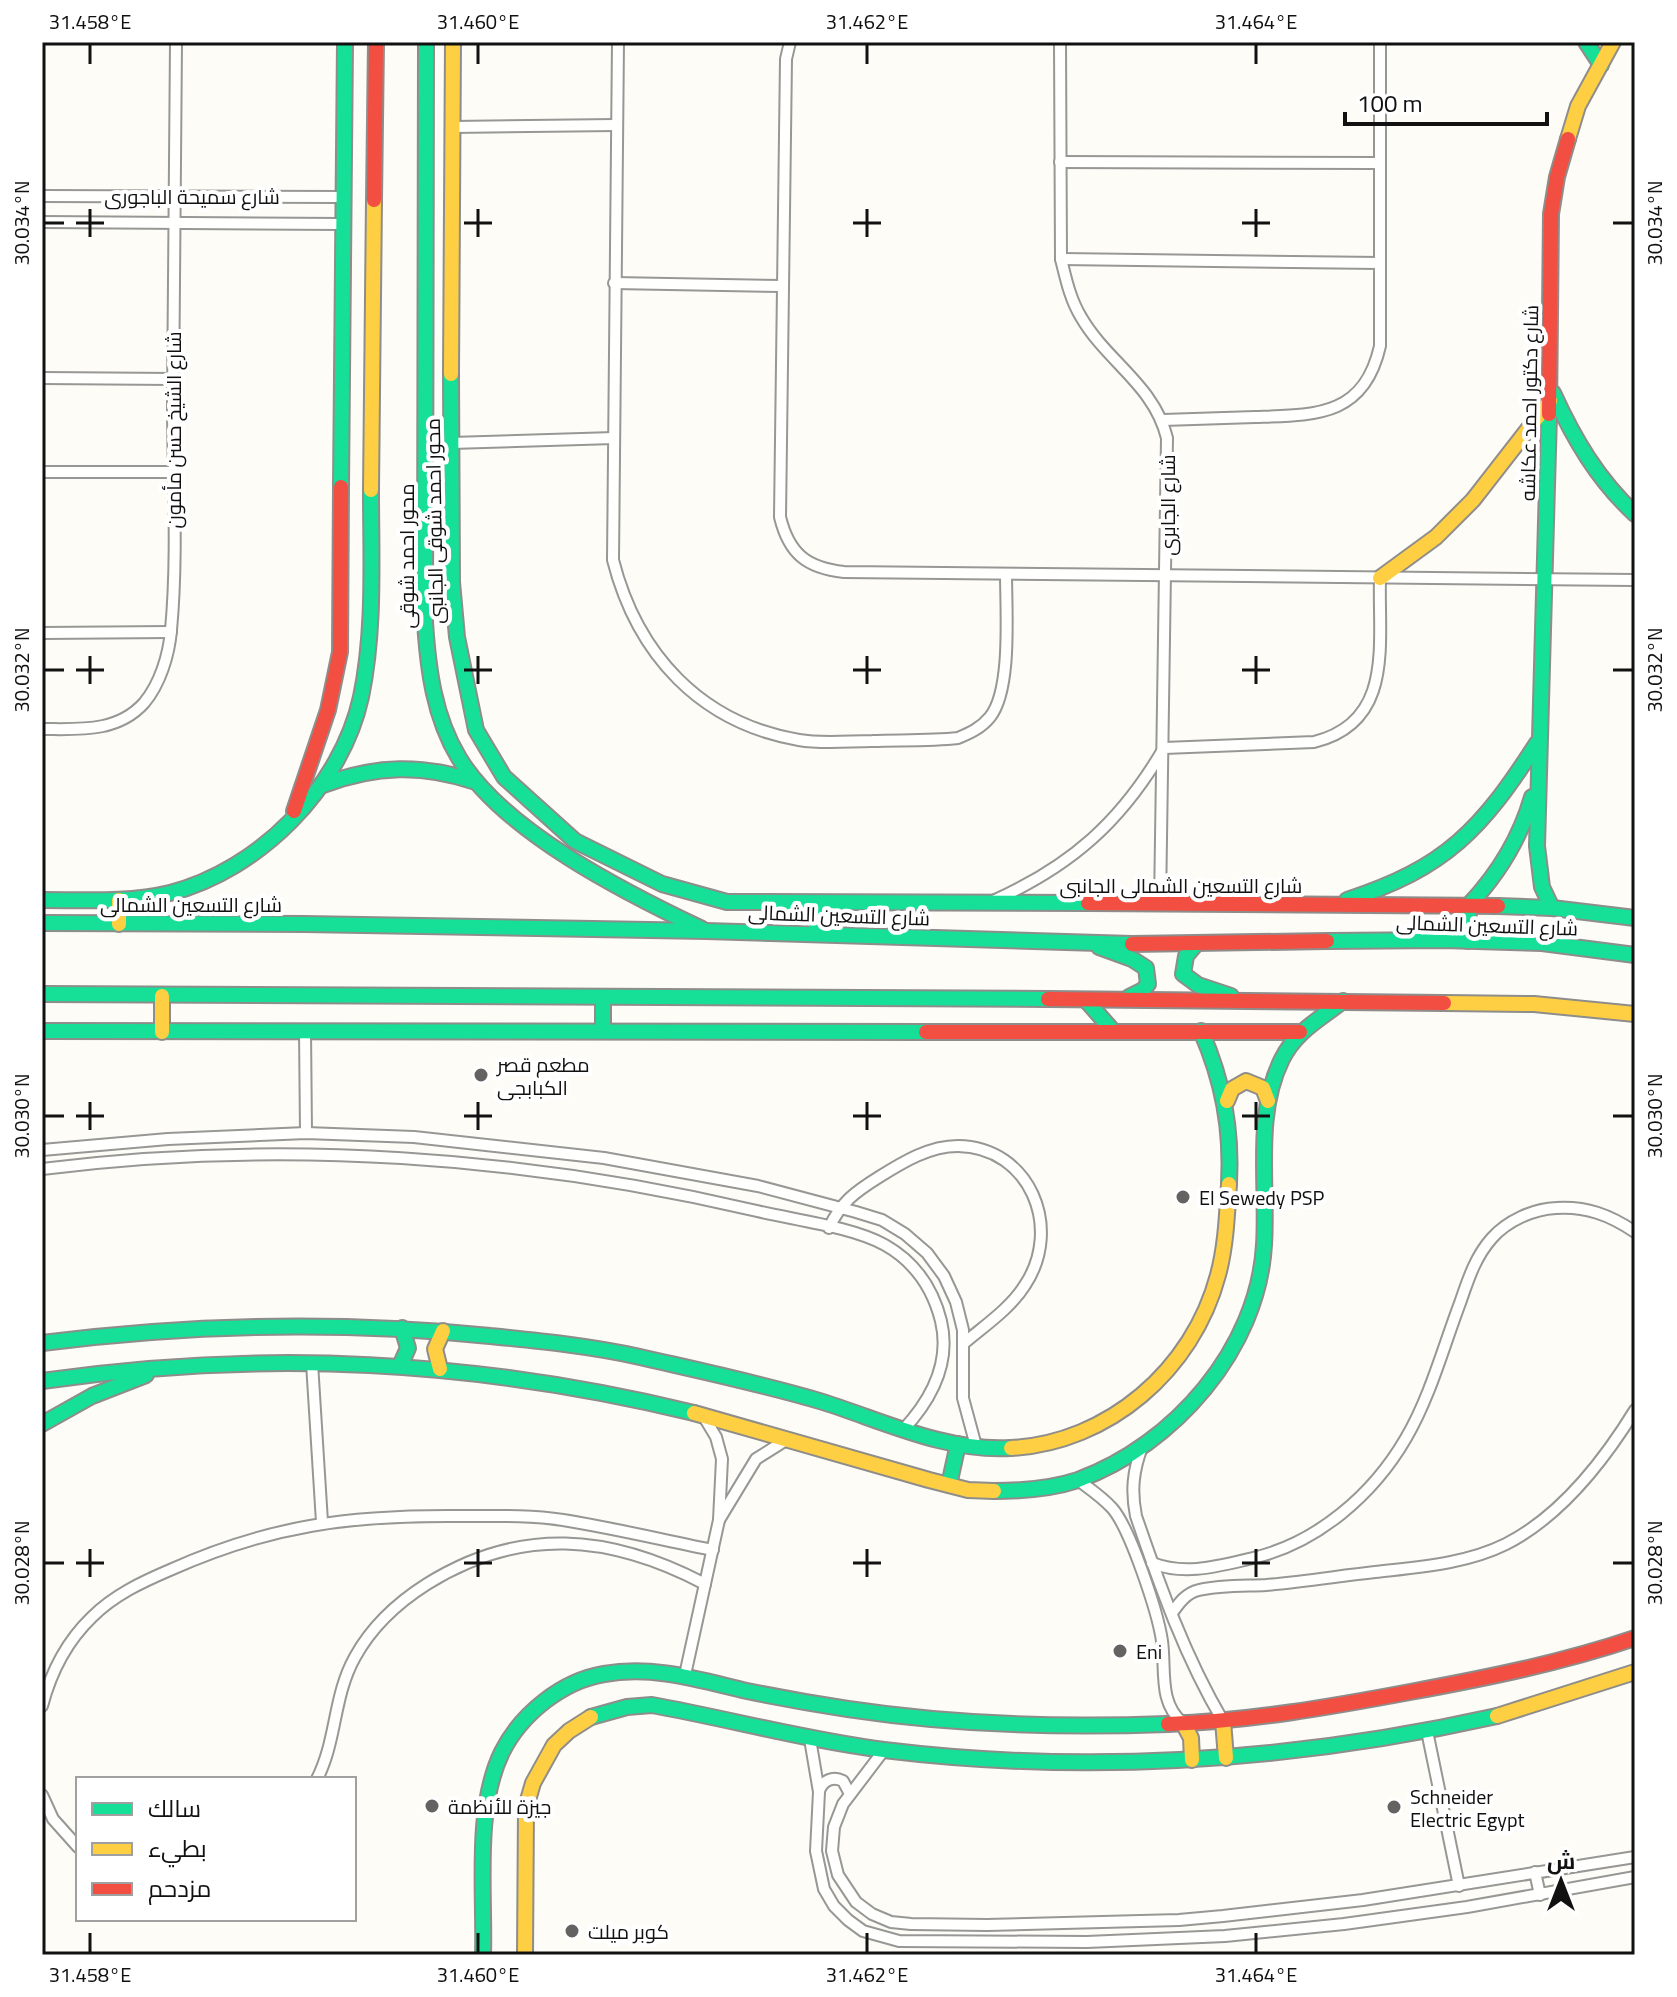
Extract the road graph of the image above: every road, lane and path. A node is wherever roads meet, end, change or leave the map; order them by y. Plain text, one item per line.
1 (176, 42) edge
2 (345, 42) edge
3 (376, 42) edge
4 (426, 42) edge
5 (453, 42) edge
6 (618, 42) edge
7 (790, 42) edge
8 (1060, 42) edge
9 (1380, 42) edge
10 (1586, 42) edge
11 (1613, 42) edge
12 (1601, 65) junction
13 (615, 125) junction
14 (453, 127) junction
15 (1060, 162) junction
16 (1379, 163) junction
17 (42, 196) edge
18 (176, 196) junction
19 (343, 197) junction
20 (42, 222) edge
21 (176, 223) junction
22 (342, 224) junction
23 (1061, 259) junction
24 (1379, 263) junction
25 (614, 283) junction
26 (783, 286) junction
27 (42, 378) edge
28 (173, 379) junction
29 (1550, 393) junction
30 (1163, 420) junction
31 (614, 438) junction
32 (451, 443) junction
33 (42, 472) edge
34 (173, 472) junction
35 (1635, 514) edge
36 (1006, 574) junction
37 (1167, 576) junction
38 (1380, 578) junction
39 (1544, 580) junction
40 (1635, 580) edge
41 (171, 632) junction
42 (42, 633) edge
43 (42, 729) edge
44 (1540, 739) junction
45 (1164, 748) junction
46 (1537, 777) junction
47 (477, 782) junction
48 (323, 785) junction
49 (292, 816) junction
50 (42, 900) edge
51 (119, 900) junction
52 (727, 902) joint
53 (816, 903) junction
54 (986, 904) junction
55 (1160, 905) junction
56 (1328, 905) junction
57 (1469, 905) junction
58 (1552, 908) junction
59 (1635, 918) edge
60 (42, 923) edge
61 (119, 924) junction
62 (706, 931) junction
63 (816, 934) junction
64 (1468, 941) junction
65 (1197, 943) junction
66 (1090, 944) junction
67 (1635, 955) edge
68 (42, 994) edge
69 (162, 996) junction
70 (603, 997) junction
71 (1086, 1000) junction
72 (1120, 1000) junction
73 (1245, 1000) junction
74 (1343, 1001) junction
75 (1635, 1014) edge
76 (305, 1030) junction
77 (603, 1030) junction
78 (42, 1031) edge
79 (1113, 1031) junction
80 (1201, 1031) junction
81 (162, 1032) junction
82 (1300, 1032) junction
83 (1227, 1101) junction
84 (1268, 1101) junction
85 (306, 1133) junction
86 (168, 1139) junction
87 (42, 1150) edge
88 (169, 1158) junction
89 (42, 1169) edge
90 (838, 1208) junction
91 (829, 1228) junction
92 (1635, 1232) edge
93 (402, 1328) junction
94 (443, 1331) junction
95 (42, 1343) edge
96 (963, 1344) junction
97 (312, 1363) junction
98 (400, 1366) junction
99 (170, 1367) junction
100 (440, 1369) junction
101 (42, 1381) edge
102 (1635, 1410) edge
103 (704, 1417) junction
104 (42, 1424) edge
105 (903, 1430) junction
106 (786, 1440) junction
107 (958, 1444) junction
108 (1142, 1445) junction
109 (976, 1446) junction
110 (1078, 1480) junction
111 (949, 1485) junction
112 (719, 1520) junction
113 (322, 1522) junction
114 (713, 1550) junction
115 (1152, 1563) junction
116 (705, 1584) junction
117 (1172, 1613) junction
118 (1635, 1638) edge
119 (1635, 1672) edge
120 (685, 1675) junction
121 (42, 1706) edge
122 (1223, 1721) junction
123 (1183, 1723) junction
124 (1427, 1731) junction
125 (810, 1739) junction
126 (884, 1750) junction
127 (1226, 1758) junction
128 (1192, 1760) junction
129 (318, 1777) edge
130 (819, 1792) junction
131 (850, 1794) junction
132 (42, 1795) edge
133 (76, 1845) edge
134 (1635, 1857) edge
135 (1535, 1872) junction
136 (1635, 1877) edge
137 (1459, 1886) junction
138 (1540, 1895) junction
139 (1223, 1916) junction
140 (1225, 1936) junction
141 (483, 1955) edge
142 (525, 1955) edge

1 - 18 street, شارع الشيخ حسن مأمون
2 - 19 street
3 - 48 street, محور احمد شوقى
4 - 47 street, محور احمد شوقى
5 - 14 street, محور احمد شوقى الجانبى
6 - 13 street
7 - 26 street
8 - 15 street, شارع الجابرى
9 - 16 street
10 - 12 street
11 - 12 street, شارع دكتور احمد عكاشه
12 - 29 street, شارع دكتور احمد عكاشه
13 - 14 street
13 - 25 street
14 - 32 street, محور احمد شوقى الجانبى
15 - 16 street
15 - 23 street, شارع الجابرى
16 - 24 street
17 - 18 street, شارع سميحة الباجورى
18 - 19 street, شارع سميحة الباجورى
18 - 21 street, شارع الشيخ حسن مأمون
19 - 22 street
20 - 21 street, شارع سميحة الباجورى
21 - 22 street, شارع سميحة الباجورى
21 - 28 street, شارع الشيخ حسن مأمون
22 - 49 street
23 - 24 street
23 - 30 street, شارع الجابرى
24 - 30 street
25 - 26 street
25 - 31 street
26 - 36 street
27 - 28 street
28 - 34 street, شارع الشيخ حسن مأمون
29 - 35 street
29 - 38 street
29 - 39 street, شارع دكتور احمد عكاشه
30 - 37 street, شارع الجابرى
31 - 32 street
31 - 36 street
32 - 52 street, محور احمد شوقى الجانبى
33 - 34 street
34 - 41 street, شارع الشيخ حسن مأمون
36 - 37 street
37 - 38 street
37 - 45 street, شارع الجابرى
38 - 39 street
38 - 45 street
39 - 40 street
39 - 44 street, شارع دكتور احمد عكاشه
41 - 42 street
41 - 43 street, شارع الشيخ حسن مأمون
44 - 46 street, شارع دكتور احمد عكاشه
44 - 56 street
45 - 54 street
45 - 55 street, شارع الجابرى
46 - 57 street, شارع دكتور احمد عكاشه
46 - 58 street, شارع دكتور احمد عكاشه
47 - 48 street
47 - 62 street, محور احمد شوقى
48 - 49 street, محور احمد شوقى
49 - 51 street, محور احمد شوقى
50 - 51 street
51 - 61 street
52 - 53 street, شارع التسعين الشمالى الجانبى
53 - 54 street, شارع التسعين الشمالى الجانبى
53 - 63 street
54 - 55 street, شارع التسعين الشمالى الجانبى
55 - 56 street, شارع التسعين الشمالى الجانبى
56 - 57 street, شارع التسعين الشمالى الجانبى
57 - 58 street, شارع التسعين الشمالى الجانبى
57 - 64 street
58 - 59 street, شارع التسعين الشمالى الجانبى
60 - 61 street, شارع التسعين الشمالى
61 - 62 street, شارع التسعين الشمالى
62 - 63 street, شارع التسعين الشمالى
63 - 66 street, شارع التسعين الشمالى
64 - 65 street, شارع التسعين الشمالى
64 - 67 street, شارع التسعين الشمالى
65 - 66 street, شارع التسعين الشمالى
65 - 73 street
66 - 72 street
68 - 69 street
69 - 70 street
69 - 81 street
70 - 71 street
70 - 77 street
71 - 72 street
71 - 79 street
72 - 73 street
73 - 74 street
74 - 75 street
74 - 82 street
76 - 77 street
76 - 81 street
76 - 85 street
77 - 79 street
78 - 81 street
79 - 80 street
80 - 82 street
80 - 83 street
82 - 84 street
83 - 84 street
83 - 109 street
84 - 108 street
85 - 86 street
85 - 90 street
86 - 87 street
86 - 88 street
88 - 89 street
88 - 91 street
90 - 91 street
90 - 96 street
90 - 96 street
91 - 105 street
92 - 115 street
93 - 94 street
93 - 95 street
93 - 98 street
94 - 100 street
94 - 105 street
96 - 109 street
97 - 98 street
97 - 99 street
97 - 113 street
98 - 100 street
99 - 101 street
99 - 104 street
100 - 103 street
102 - 117 street
103 - 106 street
103 - 112 street
105 - 107 street
106 - 111 street
106 - 112 street
107 - 109 street
107 - 111 street
108 - 110 street
108 - 115 street
110 - 111 street
110 - 123 street
112 - 114 street
113 - 114 street
113 - 121 street
114 - 116 street
115 - 117 street
116 - 120 street
116 - 129 street
117 - 122 street
118 - 122 street
119 - 124 street
120 - 123 street
120 - 141 street
122 - 123 street
122 - 127 street
123 - 128 street
124 - 127 street
124 - 137 street
125 - 126 street
125 - 130 street
125 - 142 street
126 - 128 street
126 - 131 street
127 - 128 street
130 - 131 street
130 - 140 street
131 - 139 street
132 - 133 street
134 - 135 street
135 - 137 street
135 - 138 street
136 - 138 street
137 - 139 street
138 - 140 street
139 - 140 street

